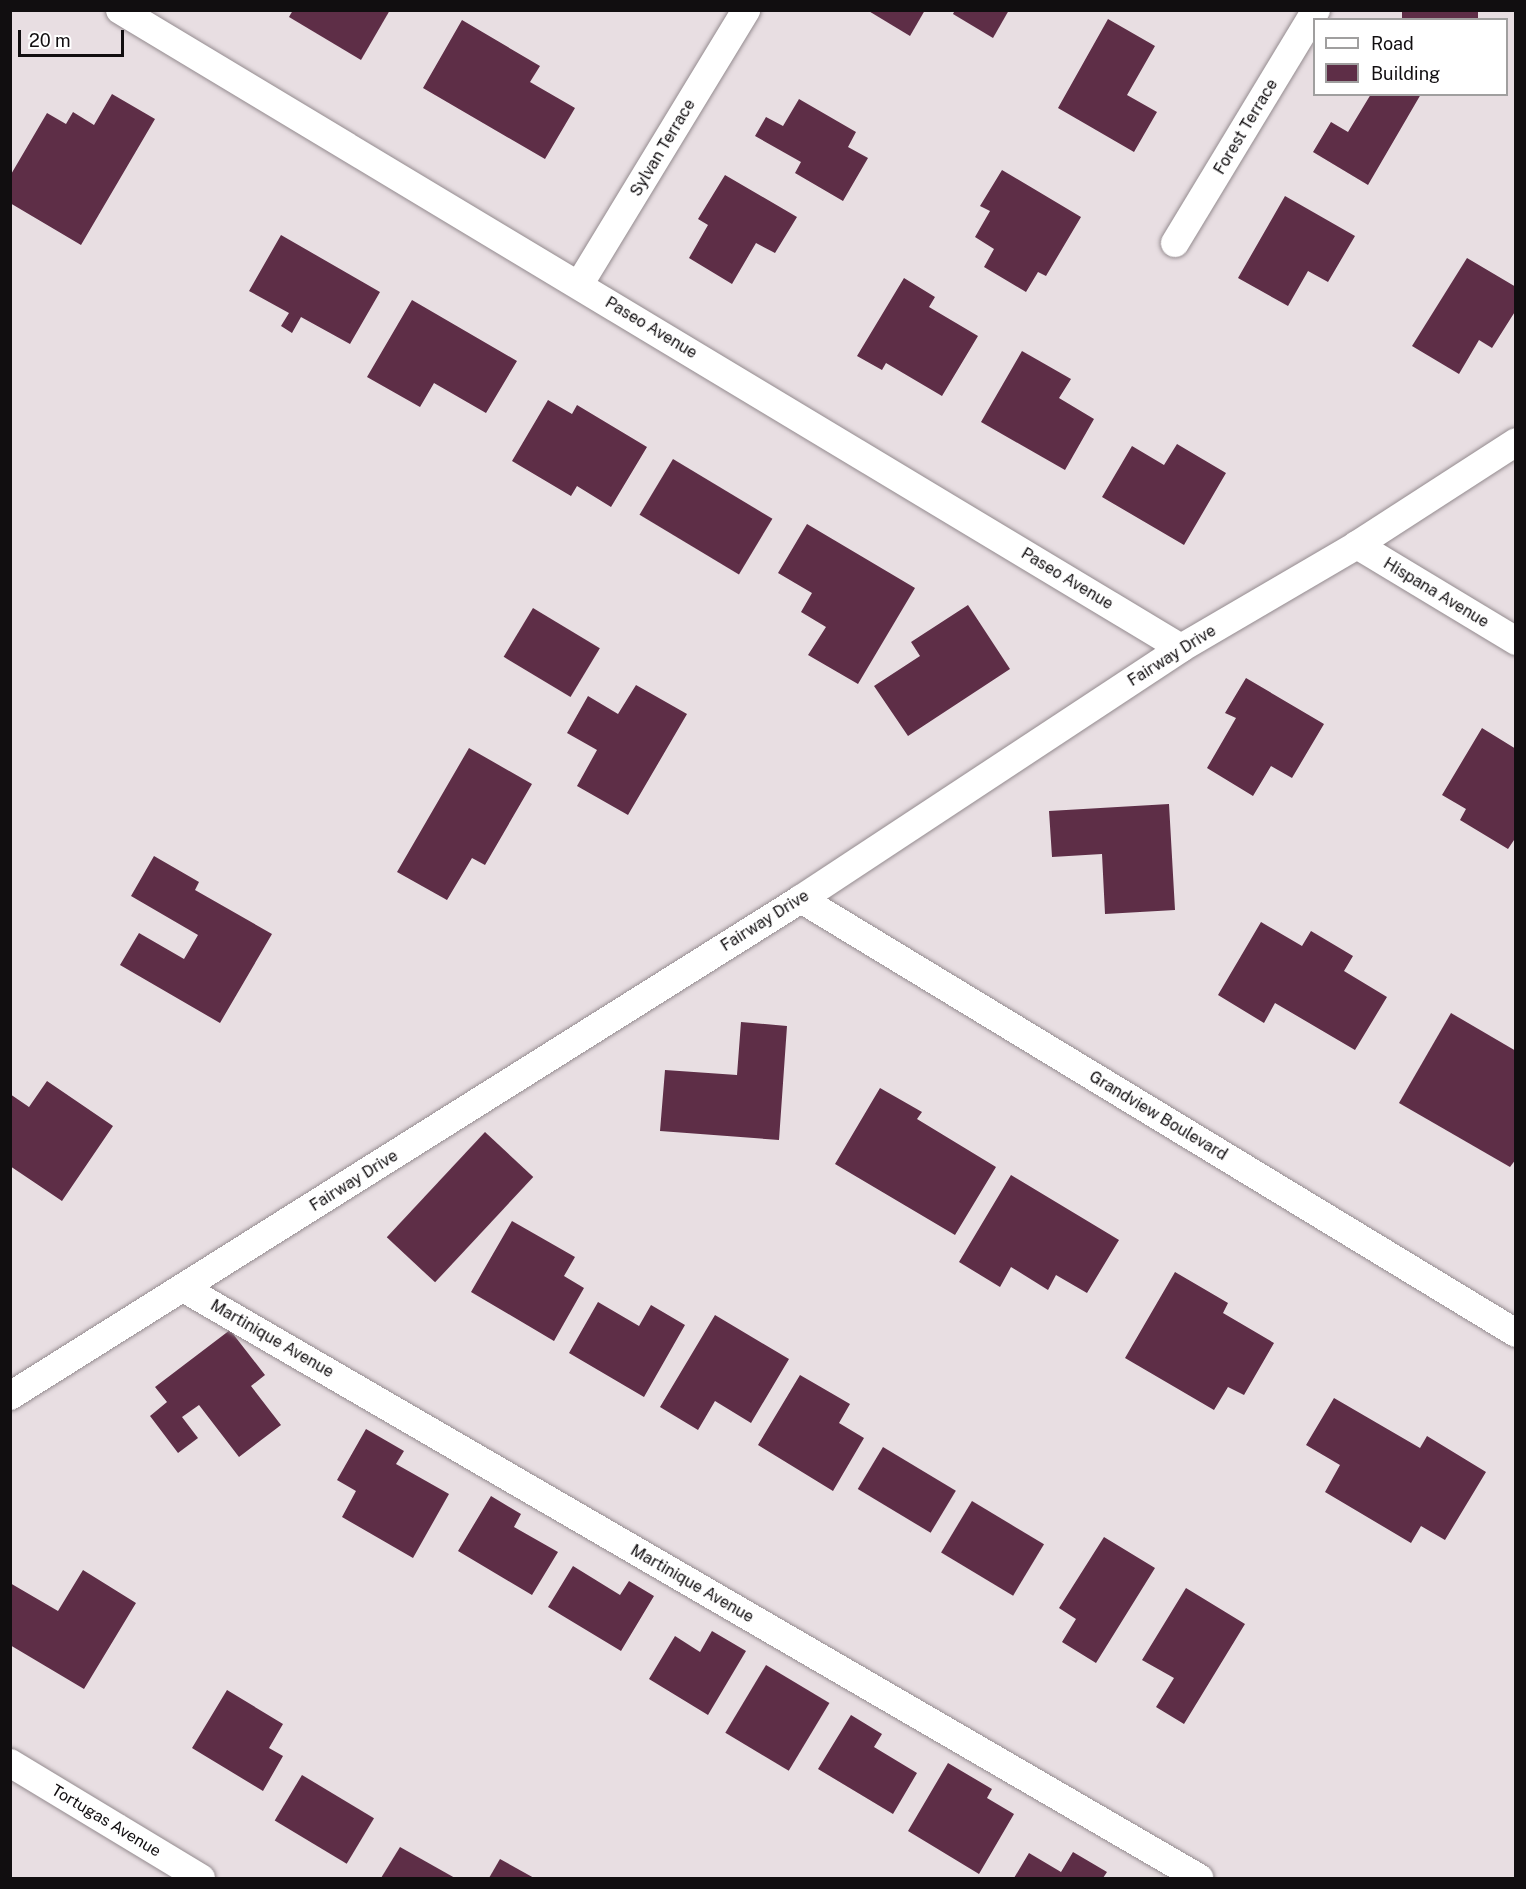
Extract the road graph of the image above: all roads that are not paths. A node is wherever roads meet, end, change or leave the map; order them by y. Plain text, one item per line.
1 (120, 10) edge
2 (746, 10) edge
3 (1316, 10) edge
4 (1175, 243) dead end
5 (579, 285) junction
6 (1515, 442) edge
7 (1358, 545) junction
8 (1515, 641) edge
9 (1181, 648) junction
10 (801, 898) junction
11 (185, 1288) junction
12 (1515, 1333) edge
13 (10, 1396) edge
14 (10, 1763) edge
15 (201, 1878) edge
16 (1199, 1878) edge

1 - 5 street, Paseo Avenue
2 - 5 street, Sylvan Terrace
3 - 4 street, Forest Terrace
5 - 9 street, Paseo Avenue
6 - 7 street, Fairway Drive
7 - 8 street, Hispana Avenue
7 - 9 street, Fairway Drive
9 - 10 street, Fairway Drive
10 - 11 street, Fairway Drive
10 - 12 street, Grandview Boulevard
11 - 13 street, Fairway Drive
11 - 16 street, Martinique Avenue
14 - 15 street, Tortugas Avenue

